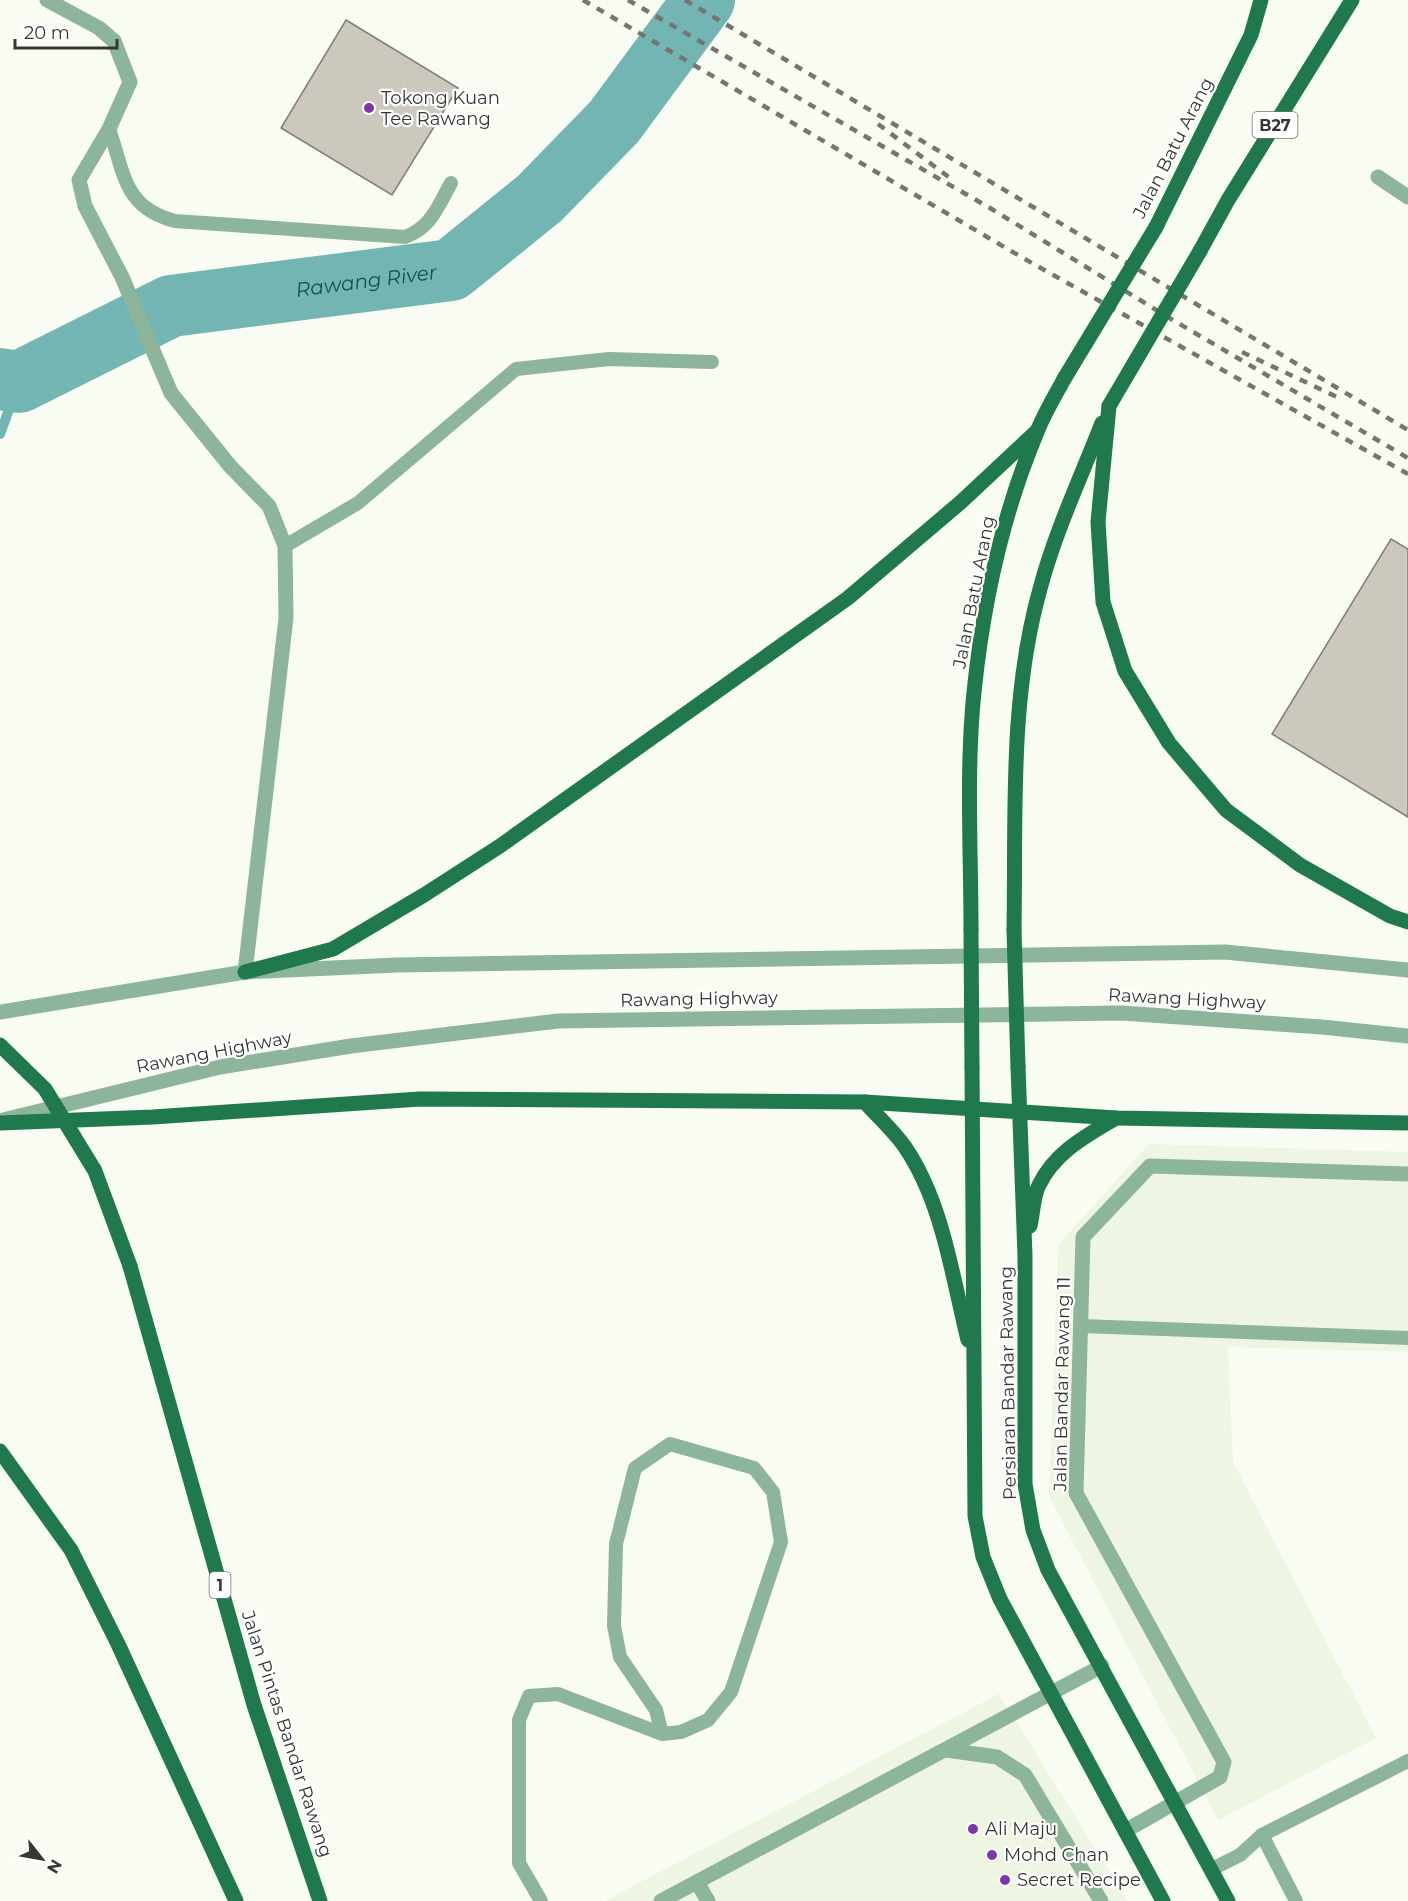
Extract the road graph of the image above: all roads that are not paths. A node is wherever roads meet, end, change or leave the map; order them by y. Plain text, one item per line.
1 (47, 0) edge
2 (1261, 0) edge
3 (1352, 0) edge
4 (109, 129) junction
5 (1378, 177) dead end
6 (451, 183) dead end
7 (1408, 197) edge
8 (712, 362) dead end
9 (1109, 406) junction
10 (1037, 431) junction
11 (285, 546) junction
12 (1408, 922) edge
13 (1408, 970) edge
14 (245, 972) junction
15 (0, 1012) edge
16 (1408, 1036) edge
17 (0, 1045) edge
18 (865, 1102) junction
19 (973, 1109) junction
20 (1020, 1111) junction
21 (1116, 1118) junction
22 (0, 1122) edge
23 (1408, 1123) edge
24 (1408, 1174) edge
25 (1025, 1256) junction
26 (1081, 1326) junction
27 (1408, 1338) edge
28 (974, 1367) junction
29 (0, 1451) edge
30 (1102, 1666) junction
31 (1051, 1694) junction
32 (662, 1734) junction
33 (945, 1750) junction
34 (1408, 1761) edge
35 (1176, 1802) junction
36 (1125, 1831) junction
37 (1262, 1835) junction
38 (1212, 1869) junction
39 (697, 1882) junction
40 (236, 1901) edge
41 (320, 1901) edge
42 (542, 1901) edge
43 (661, 1901) edge
44 (708, 1901) edge
45 (1101, 1901) edge
46 (1163, 1901) edge
47 (1228, 1901) edge
48 (1296, 1901) edge

1 - 4 street
2 - 10 main road, Jalan Batu Arang, bridge
3 - 9 main road, B27, bridge
4 - 6 lane
4 - 11 street
5 - 7 street
8 - 11 lane
9 - 12 main road
9 - 20 main road, Persiaran Bandar Rawang, bridge
10 - 14 main road
10 - 19 main road, Jalan Batu Arang, bridge
11 - 14 street
13 - 14 street
14 - 15 street
16 - 22 street, Rawang Highway
17 - 41 main road, Jalan Pintas Bandar Rawang / 1, bridge
18 - 19 main road
18 - 22 main road
18 - 28 main road
19 - 20 main road
19 - 28 main road, Persiaran Bandar Rawang
20 - 21 main road
20 - 25 main road, Persiaran Bandar Rawang
21 - 23 main road
21 - 25 main road
24 - 26 street, Jalan Bandar Rawang 11
25 - 30 main road, Persiaran Bandar Rawang
26 - 27 lane
26 - 35 street, Jalan Bandar Rawang 11
28 - 31 main road, Persiaran Bandar Rawang
29 - 40 main road
30 - 31 street
30 - 35 main road, Persiaran Bandar Rawang
31 - 33 street
31 - 36 main road, Persiaran Bandar Rawang
32 - 32 lane
32 - 42 lane
33 - 39 street
33 - 45 street
34 - 37 lane
35 - 36 street, Jalan Bandar Rawang 11
35 - 38 main road, Persiaran Bandar Rawang
36 - 46 main road, Persiaran Bandar Rawang
37 - 38 lane
37 - 48 lane
38 - 47 main road, Persiaran Bandar Rawang
39 - 43 street
39 - 44 street

